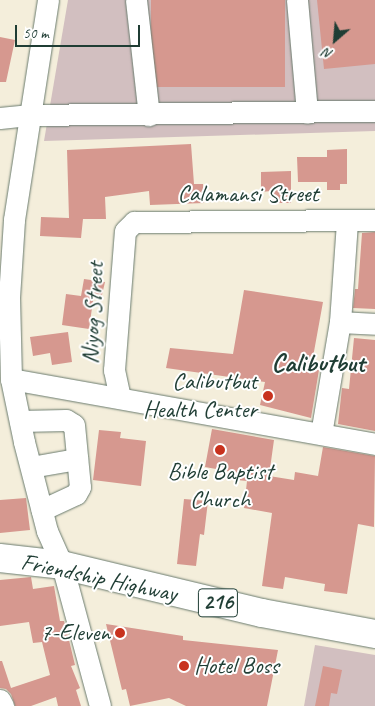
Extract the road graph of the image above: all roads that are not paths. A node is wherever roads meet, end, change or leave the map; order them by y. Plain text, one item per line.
1 (48, 0) edge
2 (136, 0) edge
3 (297, 0) edge
4 (375, 111) edge
5 (307, 113) junction
6 (28, 115) junction
7 (149, 115) junction
8 (0, 118) edge
9 (375, 220) edge
10 (7, 221) edge
11 (347, 221) junction
12 (125, 231) joint
13 (5, 322) edge
14 (340, 322) junction
15 (375, 324) edge
16 (11, 379) junction
17 (120, 398) junction
18 (20, 420) junction
19 (321, 434) junction
20 (375, 444) edge
21 (77, 459) junction
22 (31, 467) junction
23 (42, 510) junction
24 (0, 558) edge
25 (62, 565) junction
26 (375, 634) edge
27 (0, 700) edge
28 (2, 706) edge
29 (100, 706) edge

1 - 6 street
2 - 7 street
3 - 5 street
4 - 5 street
5 - 7 street
6 - 7 street
6 - 8 street
6 - 10 street
9 - 11 street, Calamansi Street
10 - 13 street
11 - 12 street, Calamansi Street
11 - 14 street
12 - 17 street, Niyog Street
13 - 16 street
14 - 15 street
14 - 19 street
16 - 17 street
16 - 18 street
17 - 19 street
18 - 21 street
18 - 22 street
19 - 20 street
21 - 22 street
21 - 23 street
22 - 23 street
23 - 25 street
24 - 25 main road, Friendship Highway / 216
25 - 26 main road, Friendship Highway / 216
25 - 29 street
27 - 28 street

